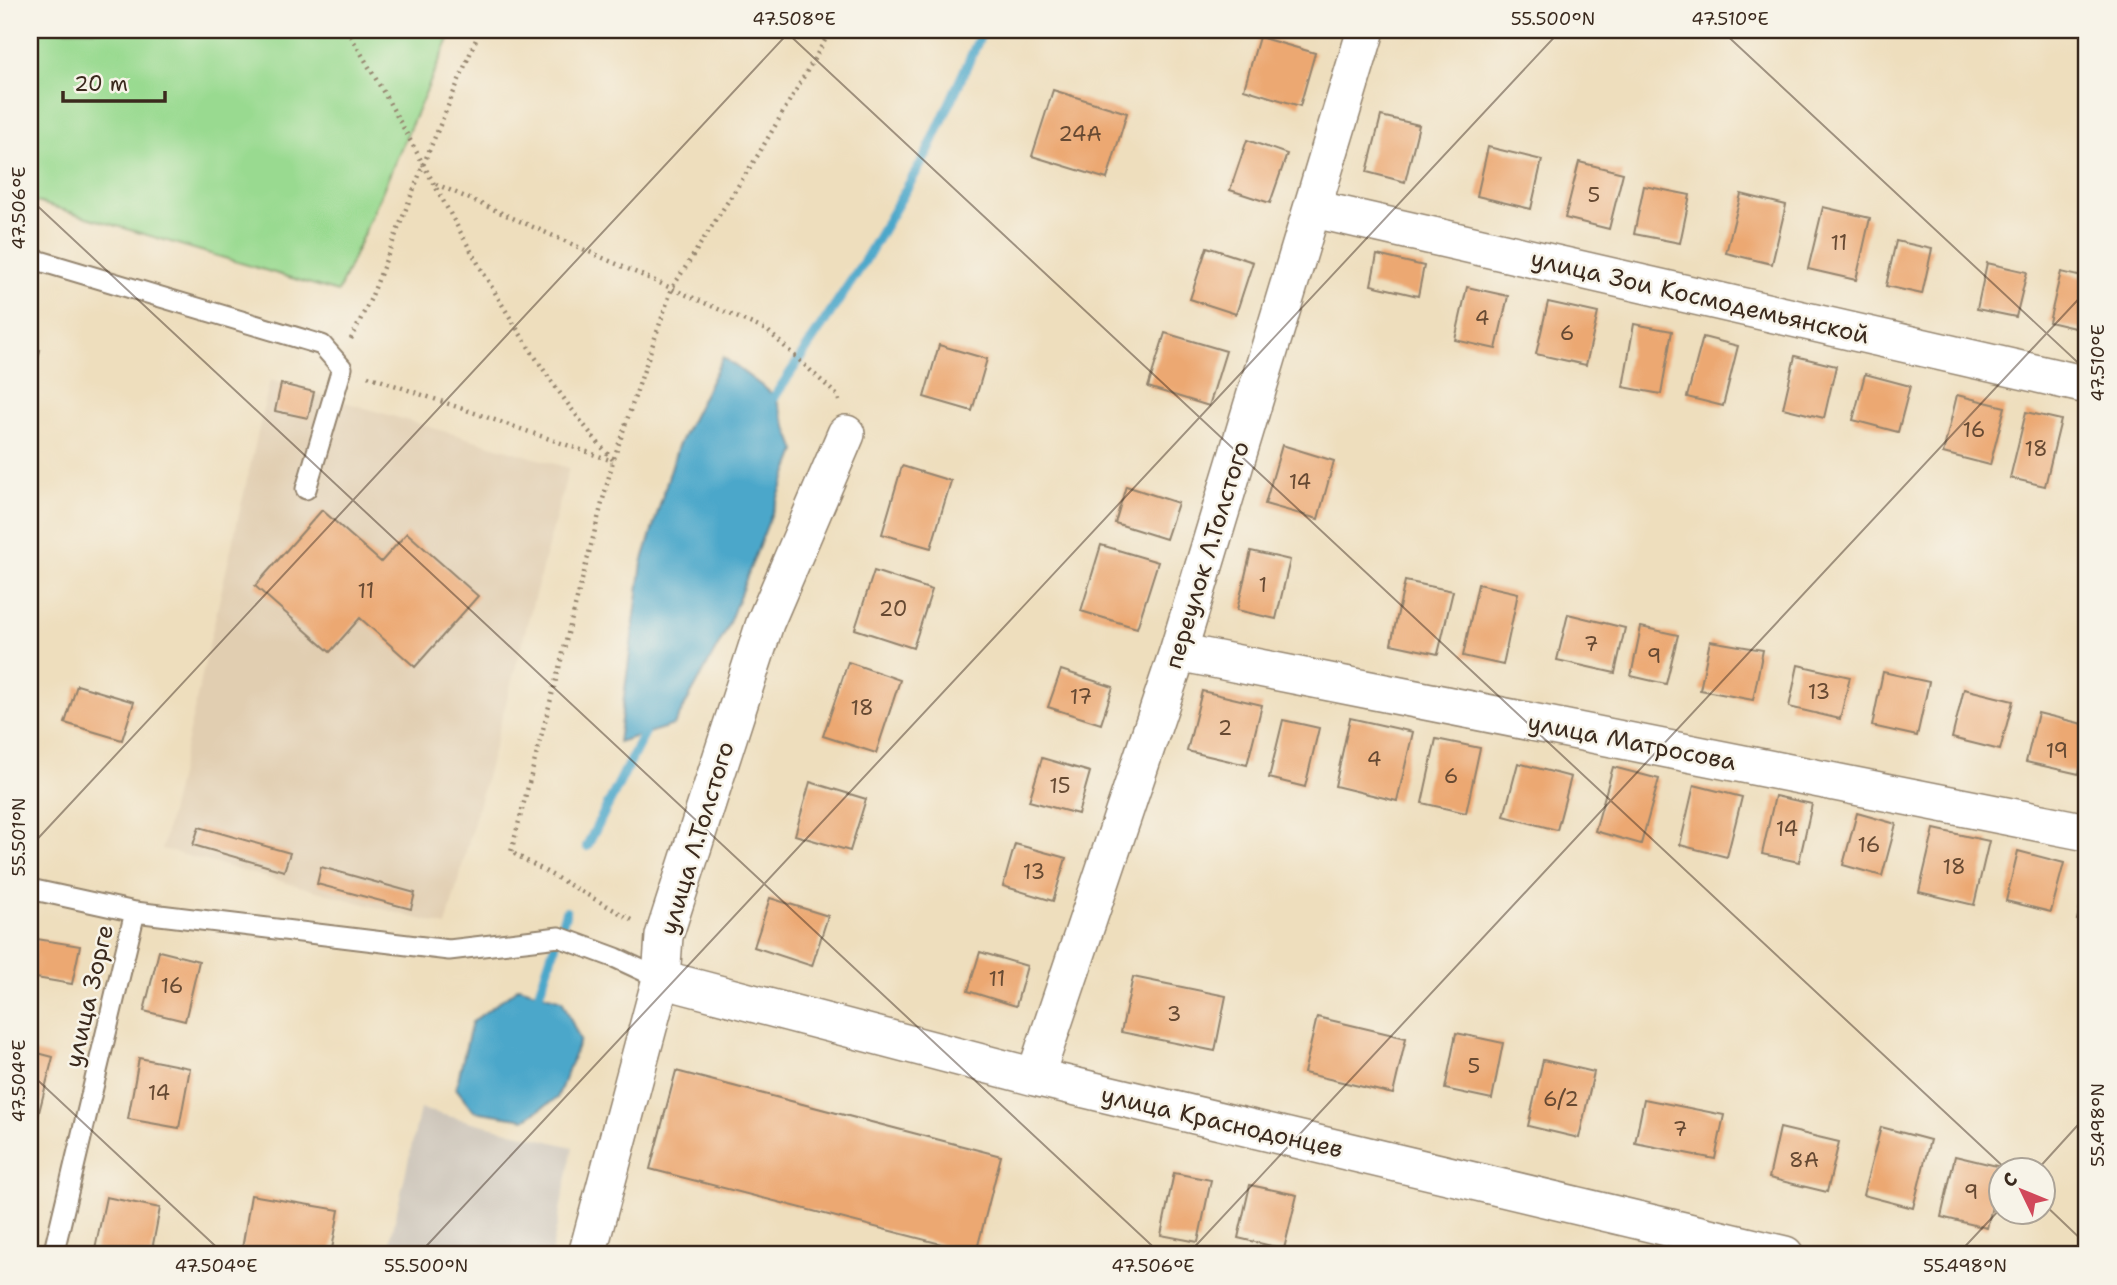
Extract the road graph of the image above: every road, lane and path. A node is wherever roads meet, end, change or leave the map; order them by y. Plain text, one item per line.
1 (347, 30) edge
2 (481, 30) edge
3 (831, 30) edge
4 (1366, 30) edge
5 (424, 163) junction
6 (435, 184) junction
7 (1314, 209) junction
8 (30, 258) edge
9 (672, 288) junction
10 (342, 368) junction
11 (2087, 385) edge
12 (846, 434) joint
13 (613, 461) junction
14 (306, 489) dead end
15 (1178, 652) junction
16 (2087, 832) edge
17 (30, 889) edge
18 (135, 912) junction
19 (664, 936) junction
20 (661, 979) junction
21 (1035, 1077) junction
22 (52, 1255) edge
23 (587, 1255) edge
24 (1785, 1255) edge

1 - 5 path
2 - 5 path
3 - 9 path
4 - 7 street, переулок Л.Толстого
5 - 6 path
5 - 10 path
6 - 9 path
6 - 13 path
7 - 11 street, улица Зои Космодемьянской
7 - 15 street, переулок Л.Толстого
8 - 10 lane
9 - 12 path
9 - 13 path
10 - 13 path
10 - 14 lane
12 - 19 street, улица Л.Толстого
13 - 19 path
15 - 16 street, улица Матросова
15 - 21 street, переулок Л.Толстого
17 - 18 lane
18 - 20 lane
18 - 22 lane, улица Зорге
19 - 20 street, улица Л.Толстого
20 - 21 street, улица Краснодонцев
20 - 23 street, улица Л.Толстого
21 - 24 street, улица Краснодонцев

